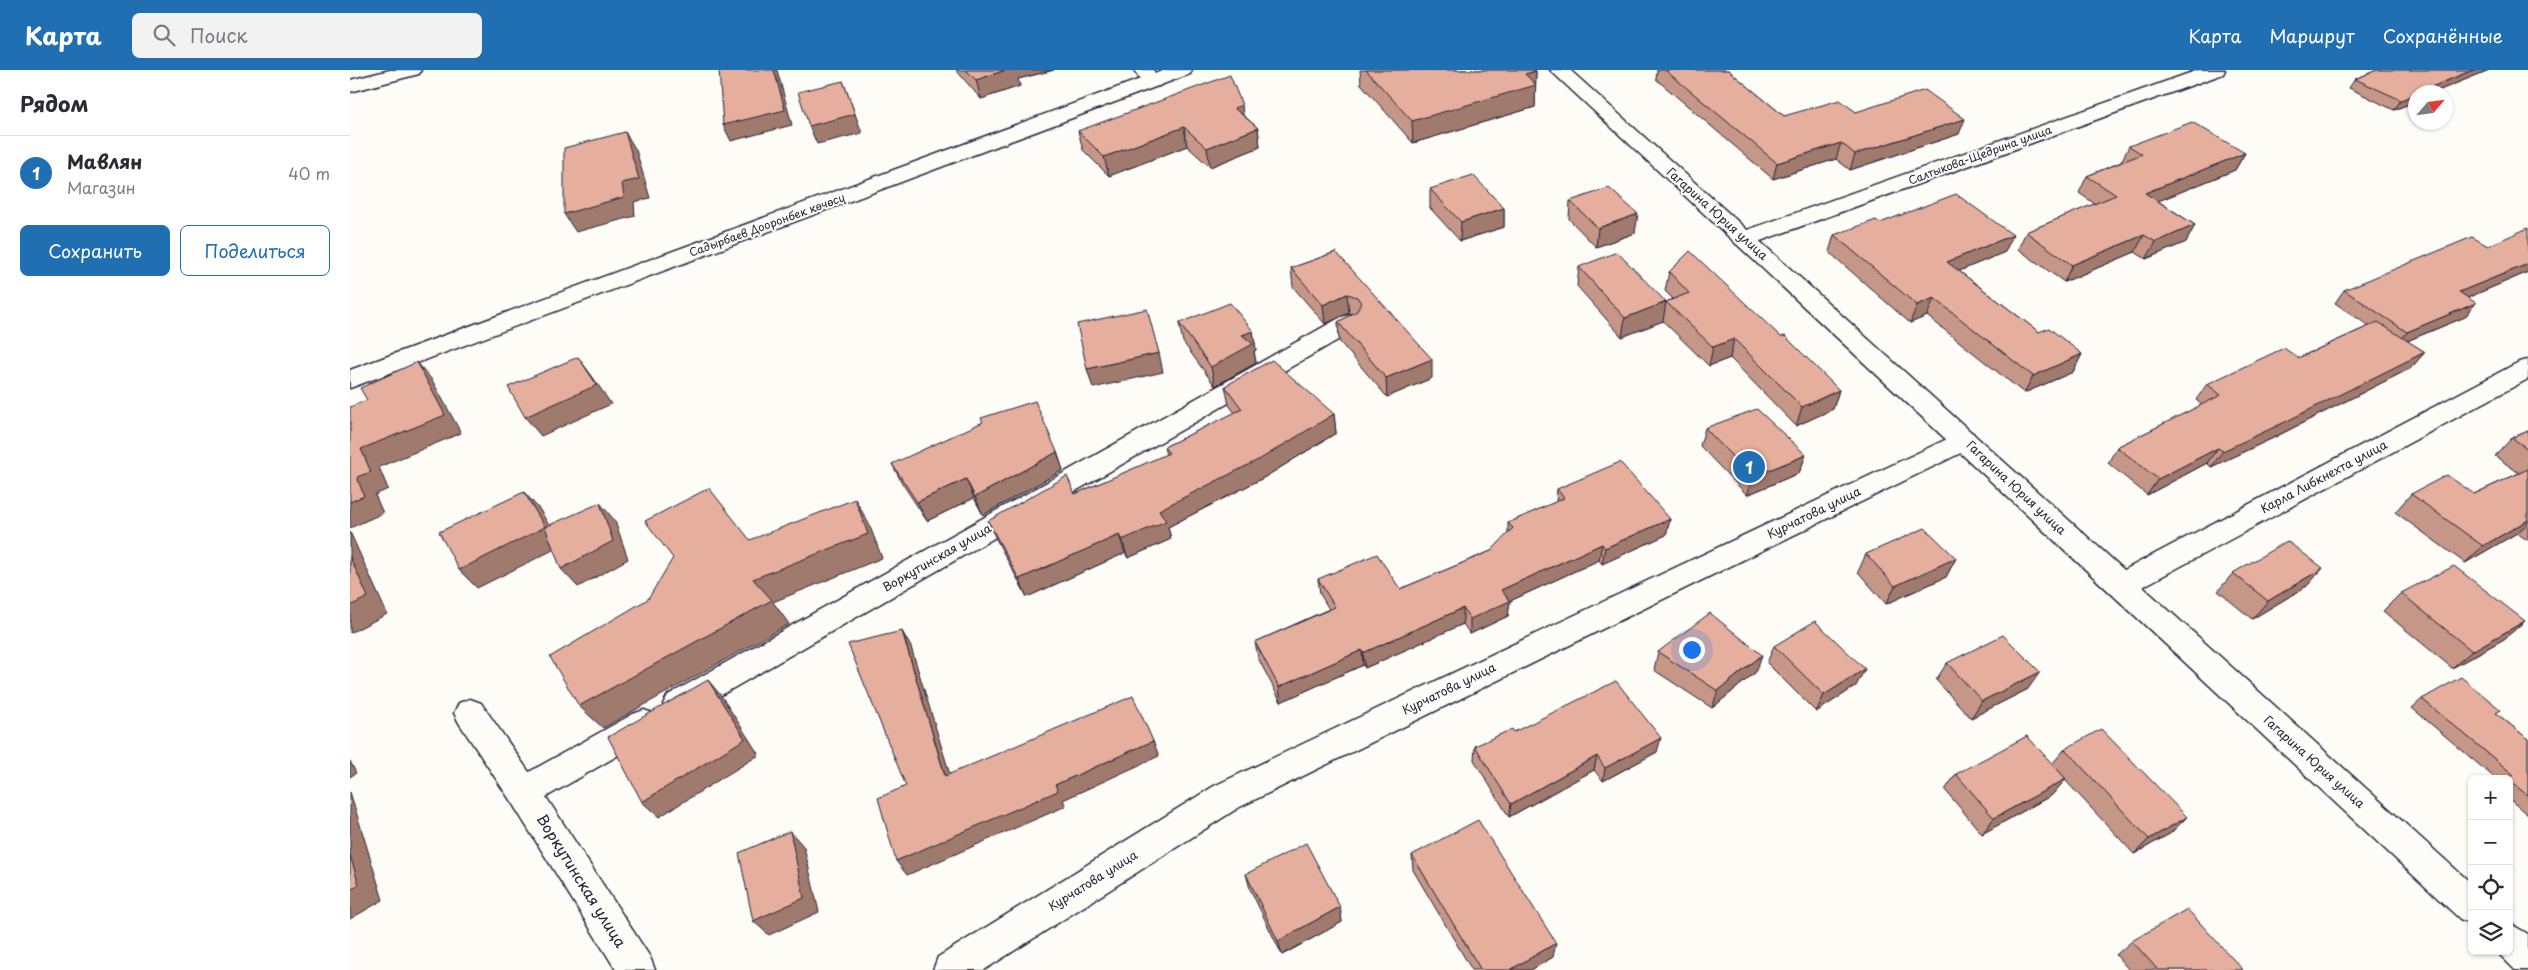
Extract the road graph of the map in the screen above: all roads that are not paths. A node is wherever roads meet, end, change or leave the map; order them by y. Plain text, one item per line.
1 (412, 70) edge
2 (1183, 70) edge
3 (1559, 70) edge
4 (2216, 70) edge
5 (1148, 76) edge
6 (350, 86) edge
7 (1744, 239) junction
8 (1349, 323) edge
9 (2528, 368) edge
10 (350, 379) edge
11 (1964, 440) junction
12 (2121, 585) junction
13 (470, 713) dead end
14 (524, 792) junction
15 (2468, 903) edge
16 (2513, 945) edge
17 (2528, 958) edge
18 (637, 970) edge
19 (951, 970) edge

1 - 6 street
2 - 5 street, Садырбаев Дооронбек көчөсү
3 - 7 street, Гагарина Юрия улица
4 - 7 street, Салтыкова-Щедрина улица
5 - 10 street, Садырбаев Дооронбек көчөсү
7 - 11 street, Гагарина Юрия улица
8 - 14 street, Воркутинская улица
9 - 12 street, Карла Либкнехта улица
11 - 12 street, Гагарина Юрия улица
11 - 19 street, Курчатова улица
12 - 15 street, Гагарина Юрия улица
13 - 14 street, Воркутинская улица
14 - 18 street, Воркутинская улица
16 - 17 street

